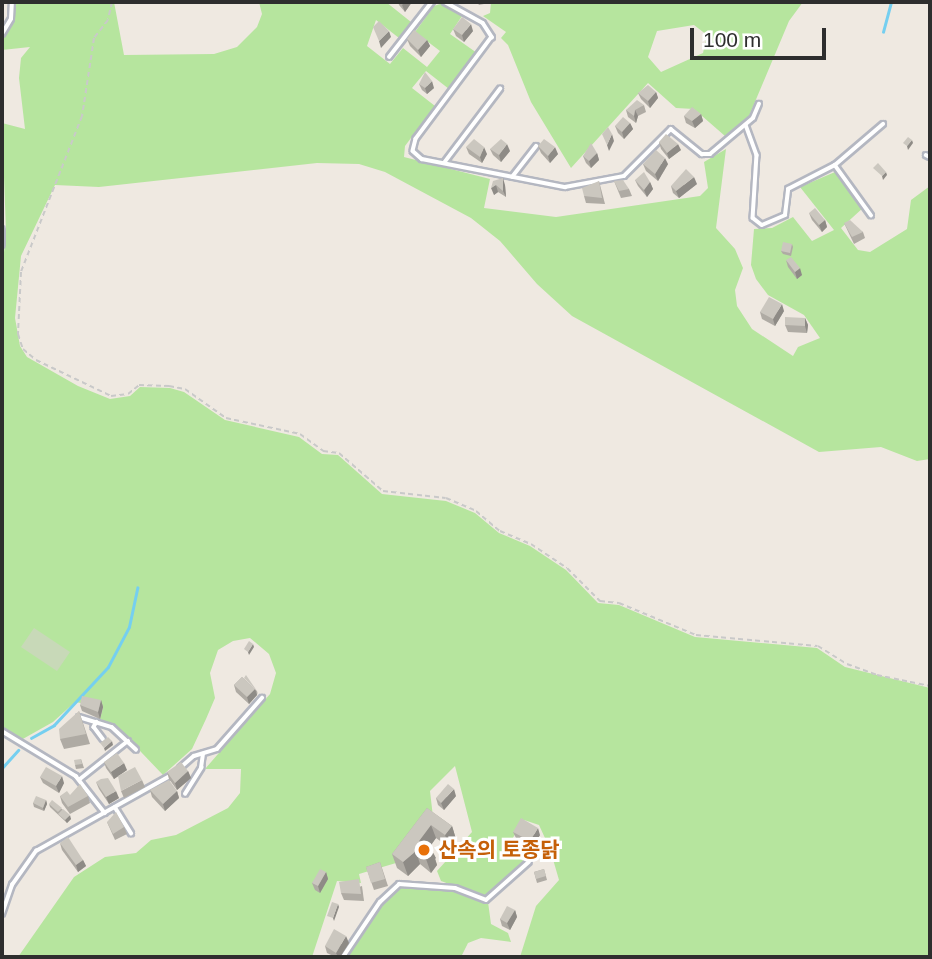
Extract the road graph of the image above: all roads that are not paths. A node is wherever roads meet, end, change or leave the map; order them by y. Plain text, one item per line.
1 (12, 2) edge
2 (432, 2) edge
3 (445, 2) edge
4 (2, 34) edge
5 (389, 57) dead end
6 (500, 89) dead end
7 (759, 104) dead end
8 (883, 124) dead end
9 (746, 125) junction
10 (536, 146) edge
11 (444, 163) junction
12 (835, 164) junction
13 (512, 177) junction
14 (871, 215) dead end
15 (2, 229) edge
16 (2, 245) edge
17 (262, 698) dead end
18 (77, 717) edge
19 (99, 722) junction
20 (2, 731) edge
21 (103, 739) edge
22 (128, 741) junction
23 (136, 749) dead end
24 (203, 754) junction
25 (80, 779) junction
26 (185, 794) dead end
27 (115, 807) junction
28 (105, 813) junction
29 (131, 833) dead end
30 (529, 862) dead end
31 (2, 914) edge
32 (343, 957) edge

1 - 4 lane
2 - 5 lane
3 - 11 lane
6 - 11 lane
7 - 9 lane
8 - 12 lane
9 - 12 lane
9 - 13 lane
10 - 13 lane
11 - 13 lane
12 - 14 lane
15 - 16 lane
17 - 24 lane
18 - 19 lane
19 - 21 lane
19 - 22 lane
20 - 25 lane
22 - 23 lane
22 - 25 lane
24 - 26 lane
24 - 27 lane
25 - 28 lane
27 - 28 lane
27 - 29 lane
28 - 31 lane
30 - 32 lane

